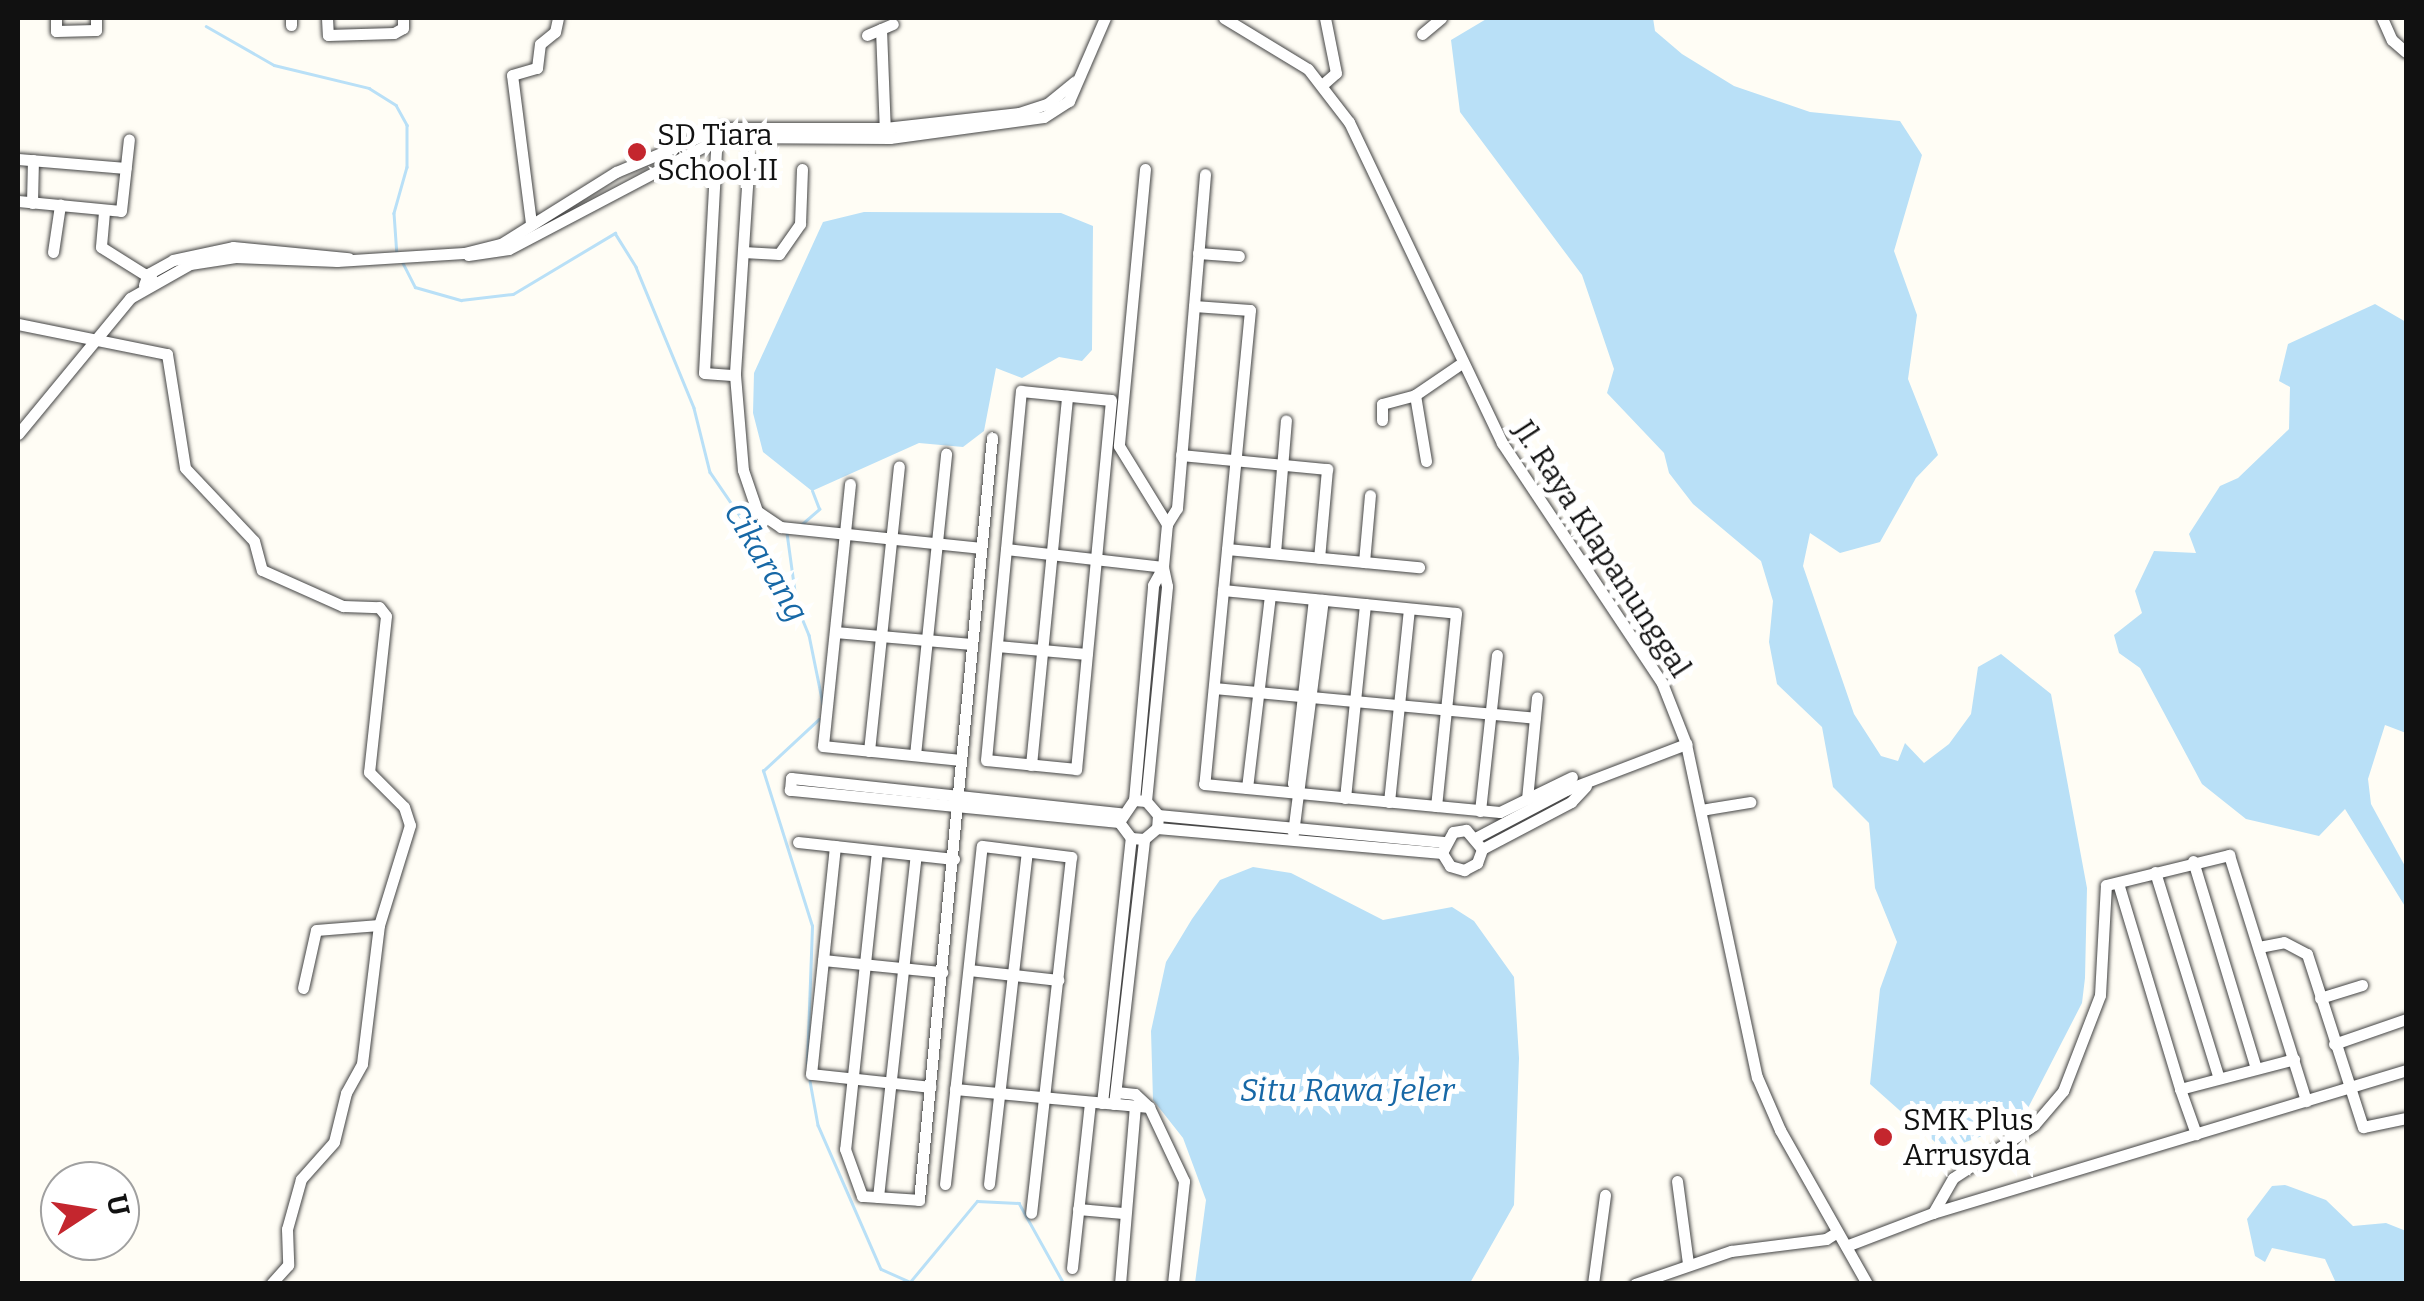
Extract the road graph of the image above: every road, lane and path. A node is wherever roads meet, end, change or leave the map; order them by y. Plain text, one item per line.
1 (56, 18) edge
2 (96, 18) edge
3 (327, 18) edge
4 (366, 18) edge
5 (403, 18) edge
6 (558, 18) edge
7 (1106, 18) edge
8 (1224, 18) edge
9 (1325, 18) edge
10 (1441, 18) edge
11 (2382, 18) edge
12 (879, 30) dead end
13 (366, 34) junction
14 (1422, 34) dead end
15 (2406, 52) edge
16 (1322, 85) junction
17 (881, 133) junction
18 (130, 139) dead end
19 (716, 152) dead end
20 (749, 156) dead end
21 (662, 158) junction
22 (18, 159) edge
23 (33, 160) junction
24 (126, 168) junction
25 (802, 169) dead end
26 (1145, 169) dead end
27 (1205, 174) dead end
28 (18, 200) edge
29 (32, 202) junction
30 (60, 205) junction
31 (104, 212) junction
32 (531, 224) junction
33 (53, 252) dead end
34 (743, 252) junction
35 (1198, 253) junction
36 (464, 254) junction
37 (1239, 256) dead end
38 (149, 280) junction
39 (1194, 306) junction
40 (18, 324) edge
41 (93, 341) junction
42 (1459, 365) junction
43 (735, 375) junction
44 (1067, 396) junction
45 (1415, 396) junction
46 (1286, 420) dead end
47 (1382, 420) dead end
48 (18, 434) edge
49 (992, 437) dead end
50 (946, 454) dead end
51 (1181, 455) junction
52 (1236, 460) junction
53 (1426, 461) dead end
54 (1282, 464) junction
55 (899, 467) dead end
56 (850, 484) dead end
57 (1370, 496) dead end
58 (1167, 524) junction
59 (845, 533) junction
60 (891, 538) junction
61 (936, 543) junction
62 (981, 548) junction
63 (1227, 548) junction
64 (1006, 549) junction
65 (1275, 553) junction
66 (1052, 554) junction
67 (1320, 558) junction
68 (1096, 559) junction
69 (1364, 562) junction
70 (1162, 566) junction
71 (1419, 567) dead end
72 (1223, 590) junction
73 (1270, 594) junction
74 (1318, 600) junction
75 (1365, 604) junction
76 (1409, 608) junction
77 (835, 632) junction
78 (882, 636) junction
79 (927, 640) junction
80 (971, 644) junction
81 (996, 646) junction
82 (1042, 650) junction
83 (1088, 654) junction
84 (1498, 655) dead end
85 (1214, 688) junction
86 (1258, 692) junction
87 (1308, 697) junction
88 (1537, 698) dead end
89 (1355, 701) junction
90 (1399, 705) junction
91 (1446, 710) junction
92 (1491, 714) junction
93 (1535, 718) junction
94 (1686, 744) junction
95 (870, 751) junction
96 (915, 755) junction
97 (960, 760) junction
98 (1031, 765) junction
99 (1572, 777) dead end
100 (790, 784) dead end
101 (1247, 788) junction
102 (1298, 793) junction
103 (1345, 798) junction
104 (1527, 799) junction
105 (1140, 800) junction
106 (956, 801) junction
107 (1389, 802) junction
108 (1750, 802) dead end
109 (1436, 806) junction
110 (1480, 810) junction
111 (1701, 810) junction
112 (1120, 817) junction
113 (1158, 822) junction
114 (1293, 834) junction
115 (1137, 838) junction
116 (798, 842) dead end
117 (1479, 843) junction
118 (835, 846) junction
119 (1443, 848) junction
120 (877, 851) junction
121 (1027, 852) junction
122 (916, 855) junction
123 (954, 860) junction
124 (2193, 861) junction
125 (2155, 872) junction
126 (2118, 883) junction
127 (379, 925) junction
128 (2259, 947) junction
129 (823, 960) junction
130 (865, 964) junction
131 (904, 968) junction
132 (968, 970) junction
133 (942, 972) junction
134 (1013, 976) junction
135 (1058, 980) junction
136 (2362, 985) dead end
137 (304, 988) dead end
138 (2320, 998) junction
139 (2406, 1019) edge
140 (2334, 1044) junction
141 (2294, 1059) junction
142 (2255, 1065) junction
143 (2406, 1070) edge
144 (2218, 1076) junction
145 (852, 1079) junction
146 (891, 1083) junction
147 (930, 1088) junction
148 (2180, 1088) junction
149 (2348, 1088) junction
150 (955, 1089) junction
151 (1000, 1093) junction
152 (1044, 1097) junction
153 (1105, 1100) junction
154 (2306, 1101) junction
155 (1135, 1106) junction
156 (1149, 1107) junction
157 (2406, 1118) edge
158 (2196, 1134) junction
159 (1677, 1181) dead end
160 (944, 1184) dead end
161 (989, 1184) dead end
162 (1606, 1196) dead end
163 (878, 1197) junction
164 (1078, 1208) junction
165 (1032, 1213) dead end
166 (1124, 1213) junction
167 (1933, 1213) junction
168 (1837, 1232) junction
169 (1846, 1246) junction
170 (1688, 1264) junction
171 (1072, 1268) dead end
172 (1653, 1279) edge
173 (271, 1284) edge
174 (1120, 1284) edge
175 (1173, 1284) edge
176 (1593, 1284) edge
177 (1635, 1284) edge
178 (1867, 1284) edge

1 - 2 street
3 - 13 street
4 - 13 street
5 - 13 street
6 - 32 street
7 - 17 street
8 - 16 street, Jl. Raya Klapanunggal
9 - 16 street
10 - 14 street
11 - 15 street
12 - 17 street
16 - 42 street, Jl. Raya Klapanunggal
17 - 21 street
18 - 24 street
19 - 43 street
20 - 34 street
21 - 32 street
21 - 36 street
22 - 23 street
23 - 24 street
23 - 29 street
24 - 31 street
25 - 34 street
26 - 58 street
27 - 35 street
28 - 29 street
29 - 30 street
30 - 31 street
30 - 33 street
31 - 38 street
32 - 36 street
34 - 43 street
35 - 37 street
35 - 39 street
36 - 38 street
38 - 41 street
39 - 51 street
39 - 52 street
40 - 41 street
41 - 48 street
41 - 127 street
42 - 45 street
42 - 94 street, Jl. Raya Klapanunggal
43 - 59 street
44 - 64 street
44 - 66 street
44 - 68 street
45 - 47 street
45 - 53 street
46 - 54 street
49 - 62 street
50 - 61 street
51 - 52 street
51 - 58 street
52 - 54 street
52 - 63 street
54 - 65 street
54 - 67 street
55 - 60 street
56 - 59 street
57 - 69 street
58 - 70 street
59 - 60 street
59 - 77 street
60 - 61 street
60 - 78 street
61 - 62 street
61 - 79 street
62 - 80 street
63 - 65 street
63 - 72 street
64 - 66 street
64 - 81 street
65 - 67 street
66 - 68 street
66 - 82 street
67 - 69 street
68 - 70 street
68 - 83 street
69 - 71 street
70 - 105 street
72 - 73 street
72 - 85 street
73 - 74 street
73 - 86 street
74 - 75 street
74 - 87 street
75 - 76 street
75 - 89 street
76 - 90 street
76 - 91 street
77 - 78 street
77 - 95 street
78 - 79 street
78 - 95 street
79 - 80 street
79 - 96 street
80 - 97 street
81 - 82 street
81 - 98 street
82 - 83 street
82 - 98 street
83 - 98 street
84 - 92 street
85 - 86 street
85 - 101 street
86 - 87 street
86 - 101 street
87 - 89 street
87 - 102 street
88 - 93 street
89 - 90 street
89 - 103 street
90 - 91 street
90 - 107 street
91 - 92 street
91 - 109 street
92 - 93 street
92 - 110 street
93 - 104 street
94 - 111 street, Jl. Raya Klapanunggal
94 - 117 street
95 - 96 street
96 - 97 street
97 - 106 street
99 - 104 street
100 - 106 street
101 - 102 street
102 - 103 street
102 - 114 street
103 - 107 street
104 - 110 street
105 - 112 street
105 - 113 street
106 - 112 street
106 - 123 street
107 - 109 street
108 - 111 street
109 - 110 street
111 - 168 street, Jl. Raya Klapanunggal
112 - 115 street
113 - 114 street
113 - 115 street
114 - 119 street
115 - 153 street
116 - 118 street
117 - 119 street
117 - 119 street
118 - 120 street
118 - 129 street
120 - 122 street
120 - 130 street
121 - 132 street
121 - 134 street
121 - 135 street
122 - 123 street
122 - 131 street
123 - 133 street
124 - 125 street
124 - 128 street
124 - 142 street
125 - 126 street
125 - 144 street
126 - 148 street
126 - 167 street
127 - 137 street
127 - 173 street
128 - 138 street
128 - 141 street
129 - 130 street
129 - 145 street
130 - 131 street
130 - 145 street
131 - 133 street
131 - 146 street
132 - 134 street
132 - 150 street
133 - 147 street
134 - 135 street
134 - 151 street
135 - 152 street
136 - 138 street
138 - 140 street
139 - 140 street
140 - 149 street
141 - 142 street
141 - 154 street
142 - 144 street
143 - 149 street
144 - 148 street
145 - 146 street
145 - 163 street
146 - 147 street
146 - 163 street
147 - 163 street
148 - 158 street
149 - 154 street
149 - 157 street
150 - 151 street
150 - 160 street
151 - 152 street
151 - 161 street
152 - 153 street
152 - 165 street
153 - 155 street
153 - 156 street
153 - 164 street
154 - 158 street
155 - 156 street
155 - 166 street
156 - 175 street
158 - 167 street
159 - 170 street
162 - 176 street
164 - 166 street
164 - 171 street
166 - 174 street
167 - 169 street
168 - 169 street, Jl. Raya Klapanunggal
168 - 170 street
169 - 178 street, Jl. Raya Klapanunggal
170 - 172 street
172 - 177 street

